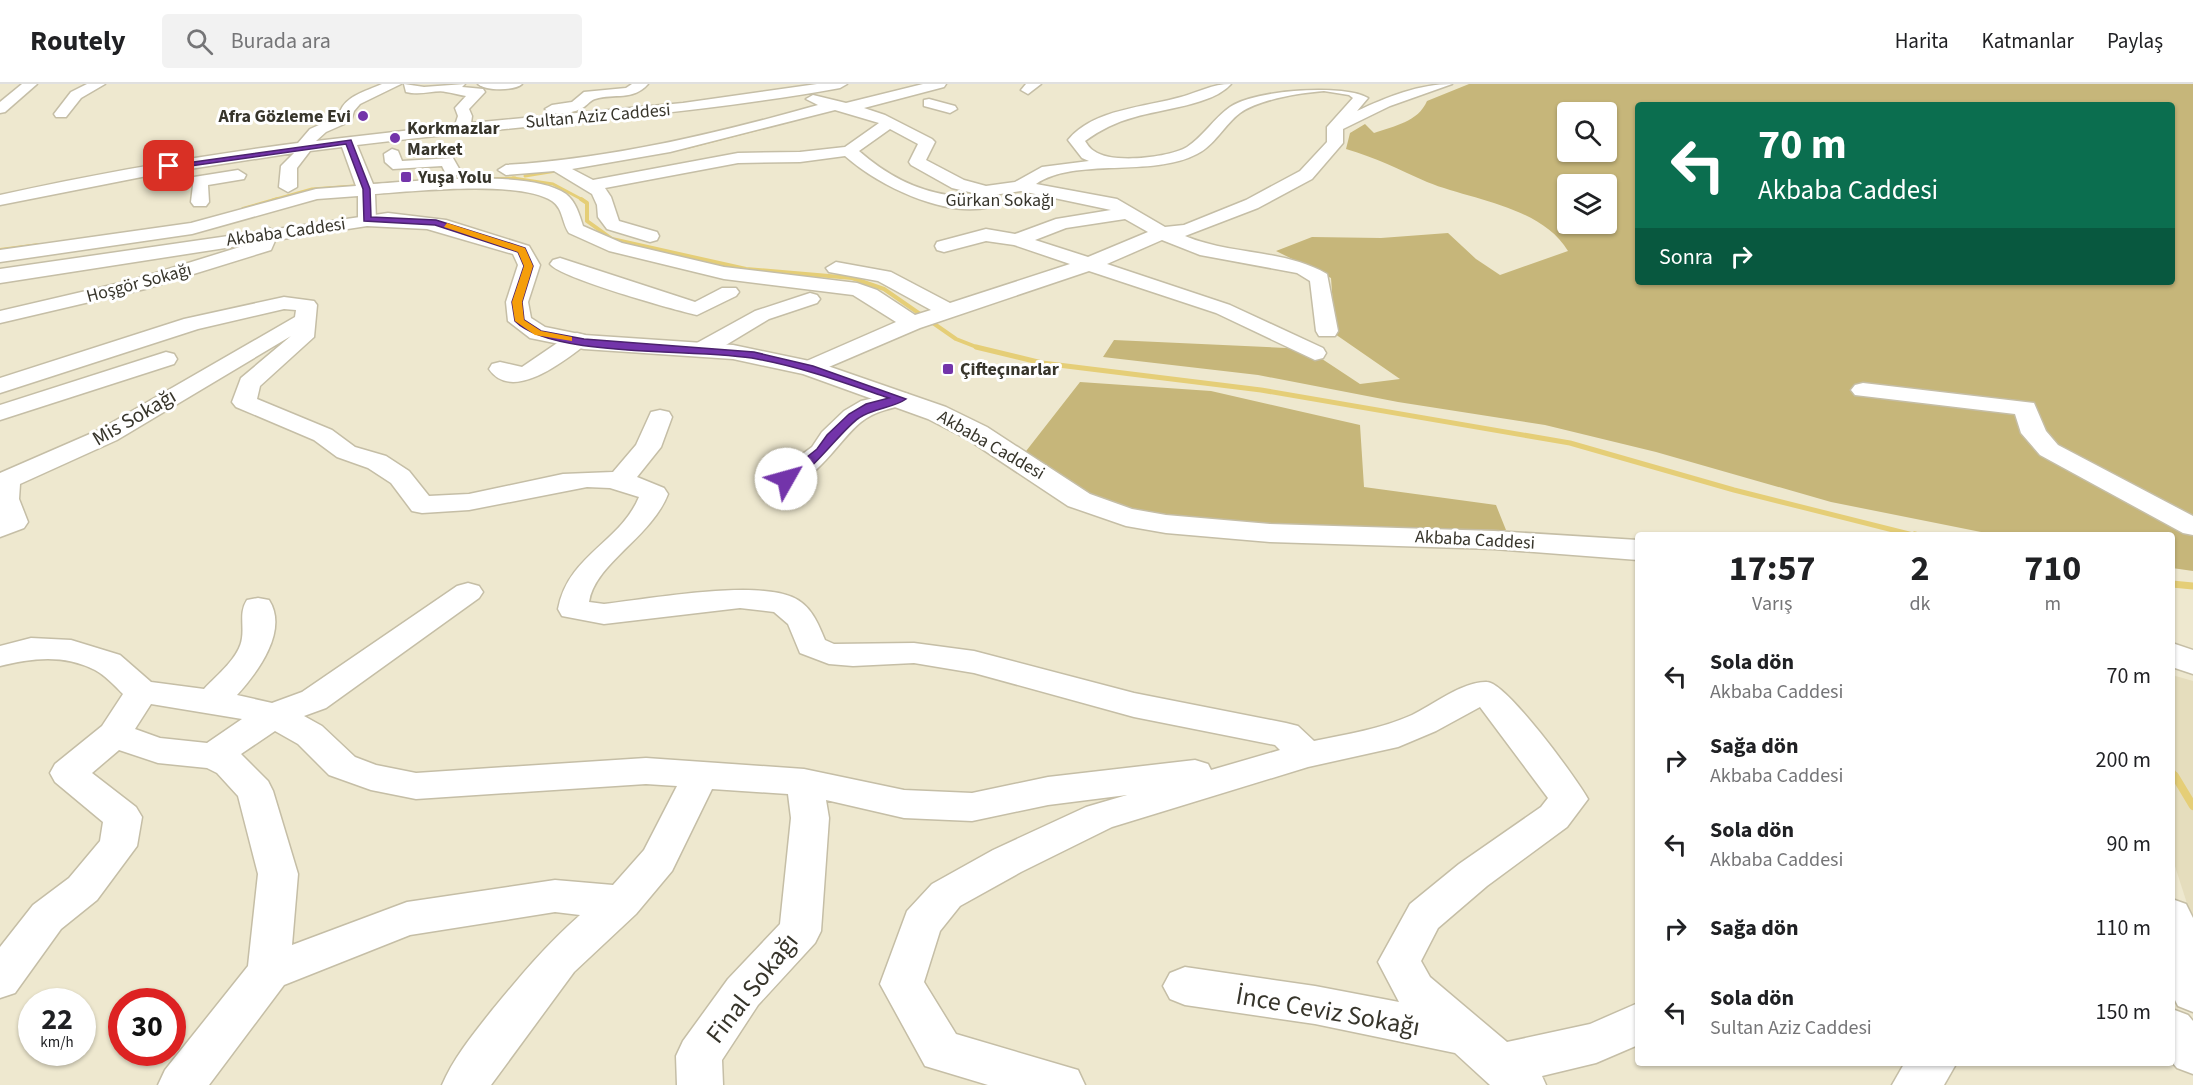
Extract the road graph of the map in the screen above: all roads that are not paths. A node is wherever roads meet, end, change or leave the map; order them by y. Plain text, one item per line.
1 (30, 84) edge
2 (98, 84) edge
3 (394, 84) edge
4 (485, 84) edge
5 (515, 84) edge
6 (641, 84) edge
7 (840, 84) edge
8 (939, 84) edge
9 (1224, 84) edge
10 (1445, 84) edge
11 (452, 85) edge
12 (415, 87) edge
13 (796, 92) junction
14 (881, 99) junction
15 (391, 102) dead end
16 (950, 103) dead end
17 (1173, 104) junction
18 (695, 107) junction
19 (839, 107) junction
20 (420, 108) dead end
21 (0, 109) edge
22 (61, 114) dead end
23 (357, 121) junction
24 (1161, 122) dead end
25 (533, 123) junction
26 (889, 123) junction
27 (1335, 127) junction
28 (462, 129) junction
29 (705, 135) junction
30 (386, 137) junction
31 (630, 140) dead end
32 (348, 141) junction
33 (305, 146) junction
34 (849, 151) junction
35 (392, 154) junction
36 (555, 155) junction
37 (1110, 163) junction
38 (289, 166) junction
39 (453, 172) junction
40 (362, 178) junction
41 (591, 185) junction
42 (1021, 186) junction
43 (288, 187) junction
44 (1092, 199) junction
45 (0, 200) edge
46 (200, 202) dead end
47 (1132, 212) junction
48 (367, 220) junction
49 (1162, 233) junction
50 (269, 234) junction
51 (1017, 240) junction
52 (0, 242) edge
53 (944, 246) dead end
54 (620, 247) junction
55 (730, 254) dead end
56 (0, 256) edge
57 (1092, 263) junction
58 (560, 264) junction
59 (529, 266) junction
60 (0, 276) edge
61 (300, 282) dead end
62 (729, 292) dead end
63 (810, 299) dead end
64 (296, 310) junction
65 (948, 311) junction
66 (0, 316) edge
67 (916, 322) junction
68 (1327, 331) dead end
69 (577, 340) junction
70 (703, 349) junction
71 (1315, 353) dead end
72 (166, 358) dead end
73 (810, 368) junction
74 (500, 369) dead end
75 (0, 386) edge
76 (1863, 390) dead end
77 (900, 399) junction
78 (0, 413) edge
79 (660, 417) dead end
80 (622, 479) junction
81 (786, 479) dead end
82 (2193, 527) edge
83 (0, 529) edge
84 (1635, 550) edge
85 (468, 592) dead end
86 (258, 607) dead end
87 (0, 656) edge
88 (2175, 657) edge
89 (2193, 662) edge
90 (142, 692) junction
91 (212, 700) junction
92 (274, 715) junction
93 (114, 735) junction
94 (1307, 755) junction
95 (213, 756) junction
96 (700, 776) junction
97 (804, 782) junction
98 (622, 902) junction
99 (2175, 927) edge
100 (269, 972) junction
101 (0, 980) edge
102 (1185, 986) dead end
103 (2193, 993) edge
104 (1635, 1024) edge
105 (2175, 1032) edge
106 (2193, 1053) edge
107 (1499, 1062) edge
108 (1931, 1066) edge
109 (181, 1085) edge
110 (465, 1085) edge
111 (700, 1085) edge
112 (1062, 1085) edge
113 (1915, 1085) edge

1 - 21 street
2 - 22 street
3 - 23 street
4 - 5 street
6 - 25 street
7 - 13 street, Sultan Aziz Caddesi
8 - 14 street
9 - 17 street
10 - 27 street
11 - 12 street
11 - 28 street
12 - 15 street
12 - 20 street
13 - 18 street, Sultan Aziz Caddesi
13 - 19 street
14 - 16 street
14 - 19 street
17 - 24 street
17 - 37 street
18 - 25 street, Sultan Aziz Caddesi
18 - 29 street
19 - 26 street
19 - 29 street
19 - 36 street
23 - 30 street
23 - 33 street
25 - 28 street, Sultan Aziz Caddesi
26 - 34 street
26 - 42 street
27 - 37 street
27 - 49 street
28 - 30 street, Sultan Aziz Caddesi
29 - 31 street
29 - 36 street
30 - 32 street, Sultan Aziz Caddesi
32 - 33 street, Sultan Aziz Caddesi
32 - 40 street
33 - 38 street
33 - 45 street, Sultan Aziz Caddesi
34 - 41 street
34 - 44 street, Gürkan Sokağı
35 - 36 street
35 - 39 street
35 - 40 street
36 - 39 street
36 - 41 street
37 - 42 street
38 - 43 street
38 - 46 street
39 - 40 street
40 - 43 street
40 - 48 street
40 - 54 street
40 - 56 street
41 - 54 street
42 - 44 street
43 - 52 street
44 - 47 street
47 - 49 street
47 - 51 street
48 - 50 main road, Akbaba Caddesi
48 - 59 main road, Akbaba Caddesi
49 - 57 street
49 - 68 street
50 - 60 main road, Akbaba Caddesi
50 - 66 street, Hoşgör Sokağı
51 - 53 street
51 - 57 street
54 - 58 street
54 - 67 street
55 - 65 street
57 - 65 street
57 - 71 street
58 - 59 street
58 - 62 street
59 - 69 main road, Akbaba Caddesi
61 - 64 street
63 - 70 street
64 - 75 street
64 - 80 street
64 - 83 street, Mis Sokağı
65 - 67 street
67 - 73 street
69 - 70 main road, Akbaba Caddesi
69 - 74 street
70 - 73 main road, Akbaba Caddesi
72 - 78 street
73 - 77 main road, Akbaba Caddesi
76 - 82 street
77 - 81 street
77 - 84 main road, Akbaba Caddesi
79 - 80 street
80 - 94 street
85 - 92 street
86 - 91 street
87 - 90 street
88 - 89 main road
90 - 91 street
90 - 93 street
91 - 92 street
92 - 95 street
92 - 96 street
93 - 95 street
93 - 101 street
94 - 97 street
94 - 107 street
94 - 112 street
95 - 100 street
96 - 97 street
96 - 98 street
97 - 111 street, Final Sokağı
98 - 100 street
98 - 110 street
99 - 103 street
100 - 109 street
102 - 107 street, İnce Ceviz Sokağı
104 - 107 street, İnce Ceviz Sokağı
105 - 106 street
108 - 113 street

